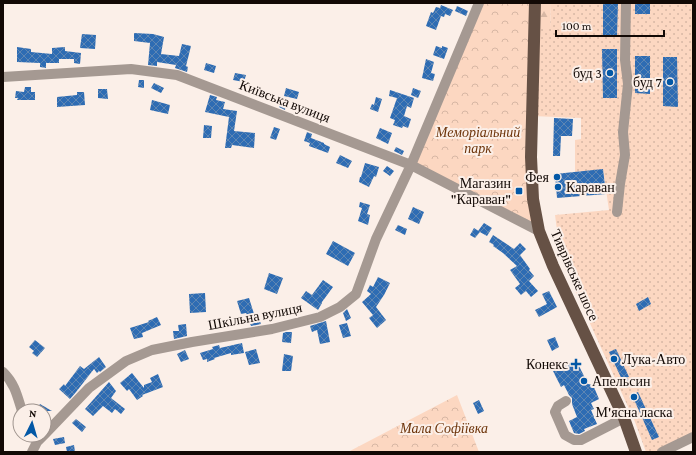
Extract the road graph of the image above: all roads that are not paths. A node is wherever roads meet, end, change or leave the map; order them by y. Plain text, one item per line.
1 (479, 3) edge
2 (534, 3) edge
3 (626, 3) edge
4 (3, 77) edge
5 (411, 165) junction
6 (617, 212) dead end
7 (539, 231) junction
8 (3, 372) edge
9 (566, 401) dead end
10 (19, 403) edge
11 (624, 418) junction
12 (52, 424) edge
13 (693, 437) edge
14 (636, 452) edge
15 (662, 452) edge

1 - 5 street, Шкільна вулиця
2 - 7 main road, Тиврівське шосе
3 - 6 street
4 - 5 street, Київська вулиця
5 - 7 street, Київська вулиця
5 - 12 street, Шкільна вулиця
7 - 11 main road, Тиврівське шосе
8 - 10 street
9 - 11 street
11 - 14 main road, Тиврівське шосе
13 - 15 street

